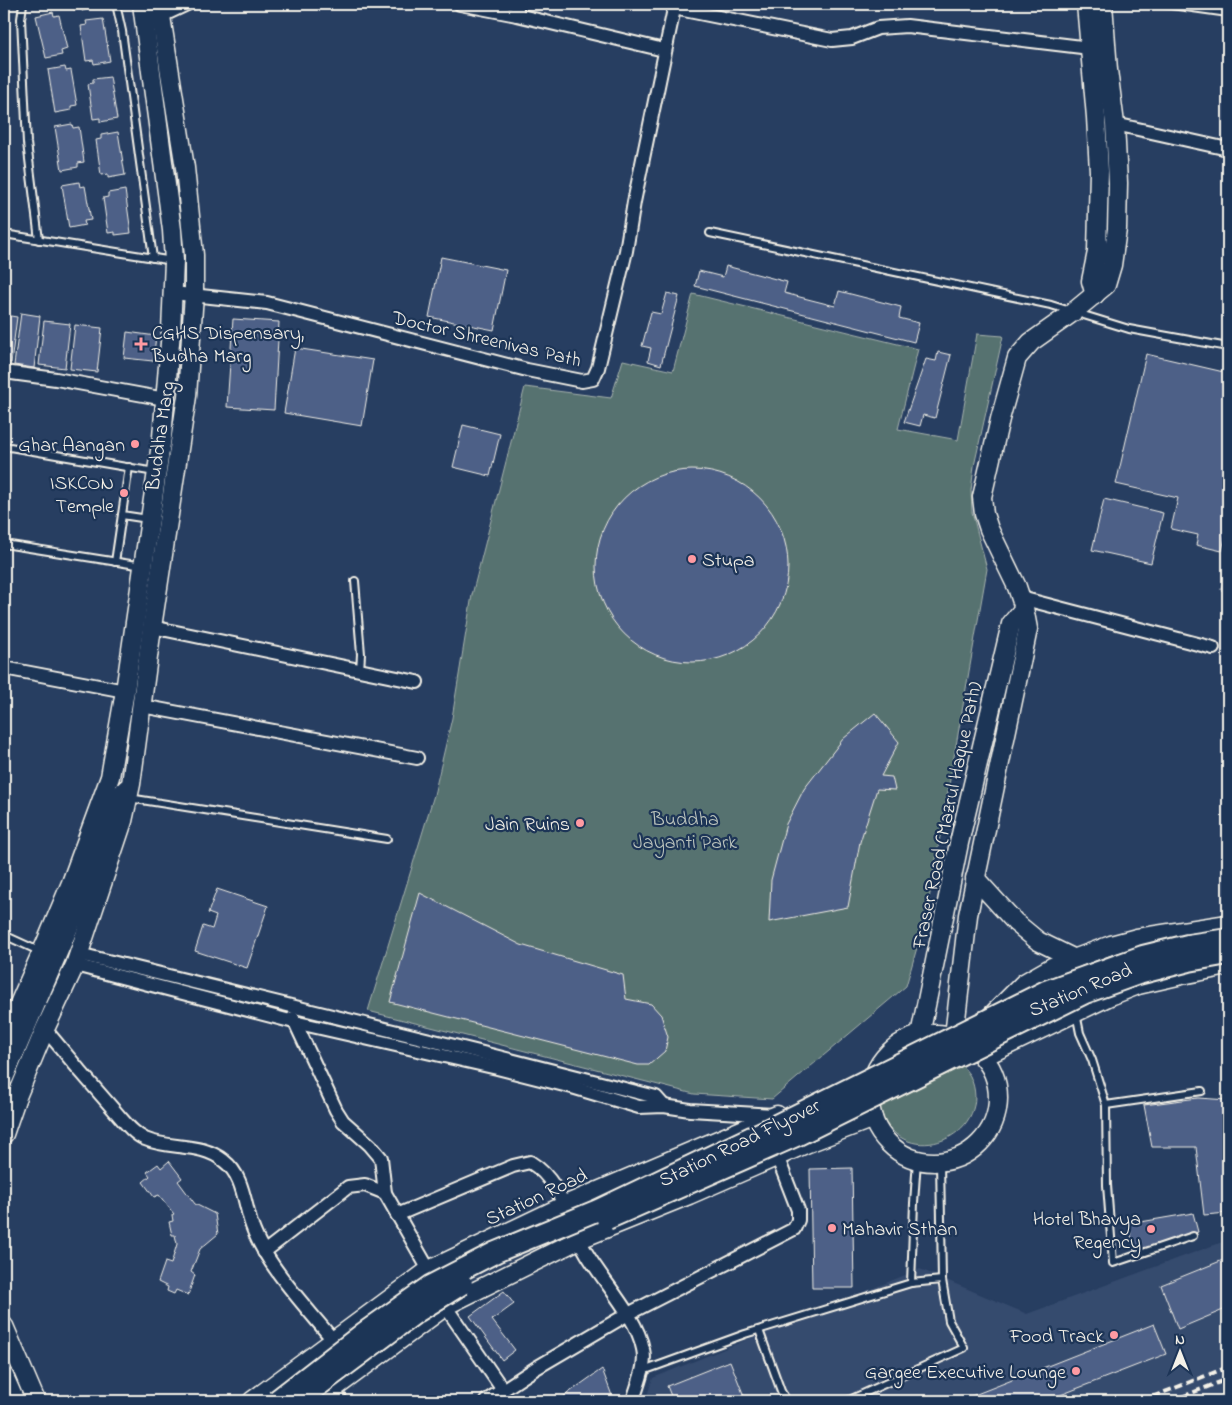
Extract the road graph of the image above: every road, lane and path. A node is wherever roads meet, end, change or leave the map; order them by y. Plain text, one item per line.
1 (23, 4) edge
2 (116, 4) edge
3 (142, 4) edge
4 (187, 4) edge
5 (460, 4) edge
6 (1086, 4) edge
7 (1103, 4) edge
8 (1164, 4) edge
9 (675, 6) edge
10 (517, 10) edge
11 (1228, 13) edge
12 (155, 14) edge
13 (1090, 48) junction
14 (664, 50) junction
15 (1115, 124) junction
16 (1228, 149) edge
17 (710, 233) dead end
18 (4, 234) edge
19 (39, 240) junction
20 (153, 258) junction
21 (174, 261) junction
22 (173, 293) junction
23 (194, 294) junction
24 (1095, 295) junction
25 (1072, 313) junction
26 (1228, 347) edge
27 (4, 372) edge
28 (165, 400) junction
29 (4, 446) edge
30 (129, 468) junction
31 (158, 472) junction
32 (122, 515) junction
33 (151, 520) junction
34 (4, 544) edge
35 (115, 562) junction
36 (144, 566) junction
37 (355, 581) dead end
38 (1023, 603) junction
39 (152, 627) junction
40 (1213, 648) dead end
41 (4, 668) edge
42 (360, 671) junction
43 (417, 682) dead end
44 (125, 691) junction
45 (142, 706) junction
46 (416, 758) dead end
47 (110, 777) junction
48 (121, 799) junction
49 (388, 839) dead end
50 (975, 878) junction
51 (1228, 924) edge
52 (4, 935) edge
53 (1228, 939) edge
54 (42, 953) junction
55 (1228, 954) edge
56 (1075, 959) junction
57 (77, 960) junction
58 (1228, 966) edge
59 (291, 1006) junction
60 (1076, 1012) junction
61 (294, 1022) junction
62 (45, 1029) junction
63 (920, 1035) junction
64 (4, 1038) edge
65 (960, 1039) junction
66 (415, 1043) junction
67 (983, 1057) junction
68 (4, 1078) edge
69 (1202, 1091) dead end
70 (870, 1092) junction
71 (1106, 1105) junction
72 (776, 1115) junction
73 (873, 1118) junction
74 (4, 1134) edge
75 (777, 1156) junction
76 (917, 1160) junction
77 (940, 1162) junction
78 (385, 1194) junction
79 (565, 1205) junction
80 (397, 1215) junction
81 (1193, 1236) dead end
82 (580, 1239) junction
83 (264, 1252) junction
84 (430, 1270) junction
85 (942, 1280) junction
86 (912, 1282) junction
87 (447, 1305) junction
88 (628, 1314) junction
89 (4, 1326) edge
90 (760, 1330) junction
91 (333, 1340) junction
92 (641, 1372) junction
93 (4, 1376) edge
94 (503, 1390) junction
95 (337, 1395) edge
96 (14, 1401) edge
97 (36, 1401) edge
98 (252, 1401) edge
99 (276, 1401) edge
100 (298, 1401) edge
101 (317, 1401) edge
102 (486, 1401) edge
103 (633, 1401) edge
104 (787, 1401) edge
105 (847, 1401) edge

1 - 19 lane
2 - 20 lane
3 - 12 main road, Buddha Marg
4 - 12 street
5 - 10 street
6 - 13 main road
7 - 15 main road, Fraser Road (Mazrul Haque Path)
8 - 11 lane
9 - 13 street
9 - 14 street, Doctor Shreenivas Path
10 - 14 street
12 - 21 main road, Buddha Marg
12 - 23 main road, Buddha Marg
13 - 24 main road
14 - 23 street, Doctor Shreenivas Path
15 - 16 street
15 - 24 main road, Fraser Road (Mazrul Haque Path)
17 - 25 lane
18 - 19 lane
19 - 20 lane
20 - 21 lane
21 - 22 main road, Buddha Marg
22 - 23 street, Doctor Shreenivas Path
22 - 28 main road, Buddha Marg
23 - 39 main road, Buddha Marg
24 - 25 main road, Fraser Road (Mazrul Haque Path)
25 - 26 lane
25 - 38 main road, Fraser Road (Mazrul Haque Path)
27 - 28 street
28 - 31 main road, Buddha Marg
29 - 30 lane
30 - 31 lane
30 - 32 lane
31 - 33 main road, Buddha Marg
32 - 33 lane
32 - 35 lane
33 - 36 main road, Buddha Marg
34 - 35 lane
35 - 36 lane
36 - 44 main road, Buddha Marg
37 - 42 lane
38 - 40 street
38 - 50 main road, Fraser Road (Mazrul Haque Path)
38 - 63 main road, Fraser Road (Mazrul Haque Path)
39 - 42 street
39 - 45 main road, Buddha Marg
41 - 44 street
42 - 43 street
44 - 47 main road, Buddha Marg
45 - 46 street
45 - 48 main road, Buddha Marg
47 - 48 main road
47 - 54 main road
48 - 49 lane
48 - 57 main road
48 - 68 main road
50 - 56 main road
50 - 65 main road, Fraser Road (Mazrul Haque Path)
51 - 56 main road
52 - 54 lane
53 - 99 main road, Station Road Flyover, bridge
54 - 64 main road
55 - 100 main road, Station Road Flyover, bridge
56 - 65 main road
57 - 59 street
57 - 61 street
57 - 62 main road
58 - 60 main road, Station Road
59 - 61 street
59 - 66 street
60 - 67 main road, Station Road
60 - 71 lane
61 - 66 street
61 - 78 street
62 - 74 main road
62 - 83 street
63 - 65 main road
63 - 70 main road
65 - 67 main road
66 - 72 street
67 - 77 main road
69 - 71 lane
70 - 72 main road, Station Road
70 - 73 main road
71 - 81 lane
72 - 79 main road, Station Road
73 - 75 main road
73 - 76 main road
75 - 82 main road
75 - 88 street
76 - 77 main road
76 - 86 lane
77 - 85 lane
78 - 80 street
78 - 83 street
79 - 80 street
79 - 82 street
79 - 84 main road, Station Road
80 - 84 street
82 - 87 main road
82 - 88 street
83 - 91 street
84 - 87 street
84 - 91 main road, Station Road
85 - 86 lane
85 - 105 lane
86 - 90 lane
87 - 94 street
87 - 95 main road
88 - 92 street
88 - 94 street
89 - 97 main road
90 - 92 lane
90 - 104 lane
91 - 98 main road, Station Road
92 - 103 street
93 - 96 main road
94 - 102 street
95 - 101 main road

